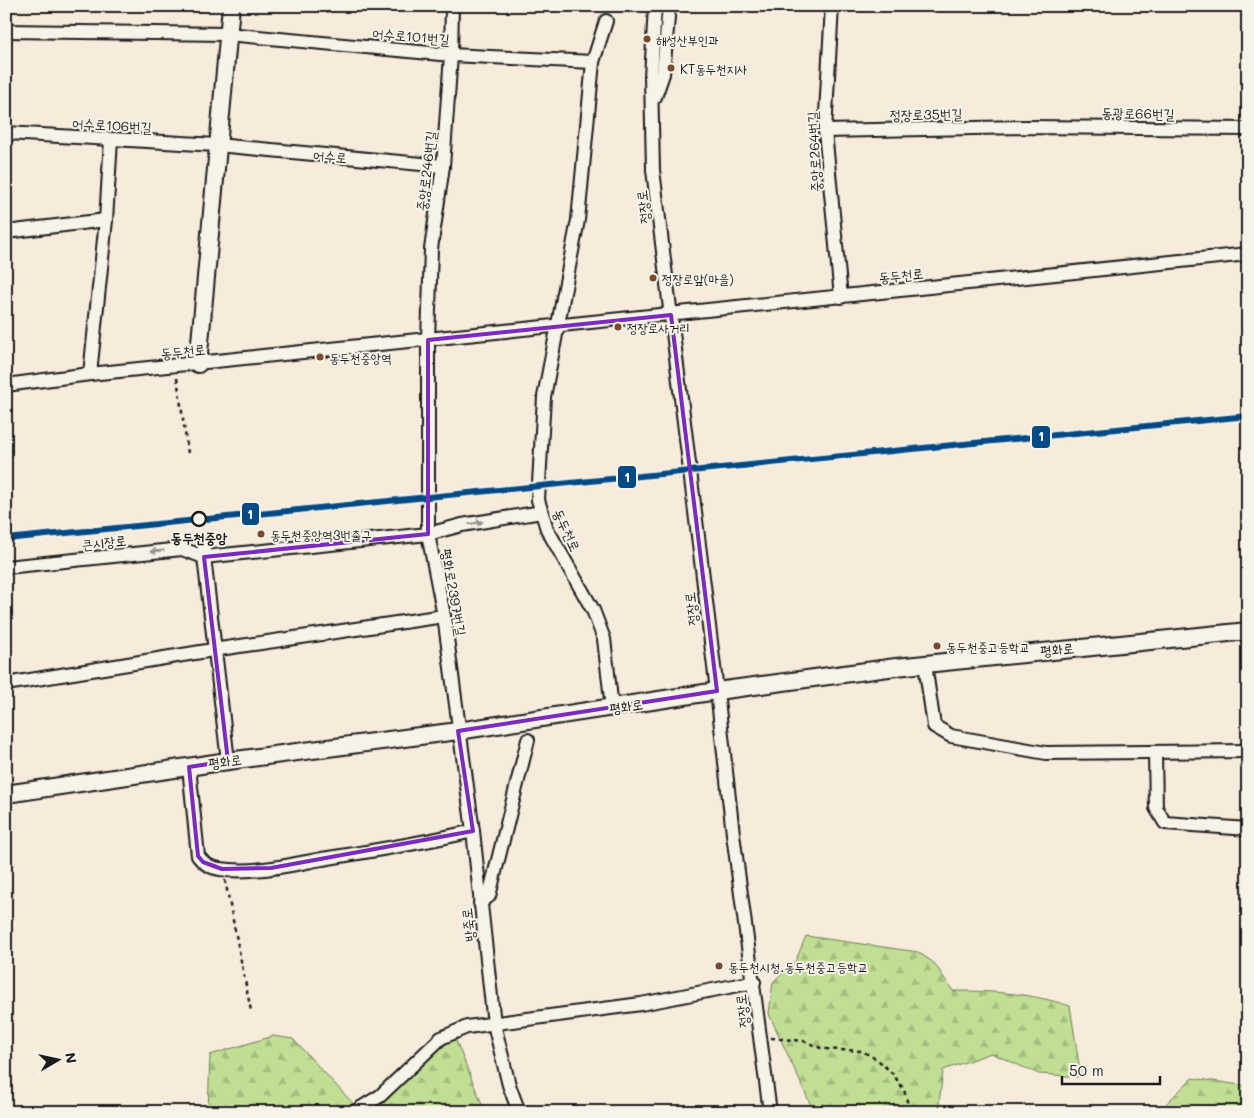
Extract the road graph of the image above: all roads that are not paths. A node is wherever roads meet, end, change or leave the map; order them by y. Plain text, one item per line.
1 (231, 6) edge
2 (452, 6) edge
3 (655, 6) edge
4 (669, 6) edge
5 (832, 6) edge
6 (606, 21) dead end
7 (6, 31) edge
8 (227, 34) junction
9 (451, 55) junction
10 (593, 62) junction
11 (653, 102) junction
12 (1028, 127) joint
13 (1248, 129) edge
14 (825, 131) junction
15 (6, 133) edge
16 (111, 140) junction
17 (217, 145) junction
18 (443, 166) junction
19 (106, 220) junction
20 (6, 232) edge
21 (1248, 254) edge
22 (841, 297) junction
23 (671, 315) junction
24 (558, 327) junction
25 (428, 340) junction
26 (198, 364) junction
27 (90, 374) junction
28 (6, 385) edge
29 (542, 512) junction
30 (428, 534) junction
31 (204, 544) dead end
32 (204, 558) junction
33 (6, 566) edge
34 (444, 616) junction
35 (1248, 631) edge
36 (213, 650) junction
37 (925, 664) junction
38 (6, 684) edge
39 (718, 691) junction
40 (612, 708) junction
41 (458, 731) junction
42 (528, 740) dead end
43 (1248, 751) edge
44 (1155, 753) junction
45 (228, 761) junction
46 (189, 767) junction
47 (6, 794) edge
48 (1248, 830) edge
49 (473, 831) junction
50 (480, 903) junction
51 (754, 982) junction
52 (494, 1024) junction
53 (354, 1112) edge
54 (519, 1112) edge
55 (770, 1112) edge

1 - 8 main road
2 - 9 street, 중앙로246번길
3 - 11 street, 정장로
4 - 11 street
5 - 14 street, 중앙로264번길
6 - 10 street, 동두천로
7 - 8 street, 어수로101번길
8 - 9 street, 어수로101번길
8 - 17 main road
9 - 10 street, 어수로101번길
9 - 18 street, 중앙로246번길
10 - 24 street, 동두천로
11 - 23 street, 정장로
12 - 13 street, 동광로66번길
12 - 14 street, 정장로35번길
14 - 22 street, 중앙로264번길
15 - 16 street, 어수로106번길
16 - 17 street, 어수로106번길
16 - 19 street
17 - 18 street, 어수로
17 - 26 main road
18 - 25 street, 중앙로246번길
19 - 20 street
19 - 27 street
21 - 22 street, 동두천로
22 - 23 street, 동두천로
23 - 24 street, 동두천로
23 - 39 street, 정장로
24 - 25 street, 동두천로
24 - 29 street, 동두천로
25 - 26 street, 동두천로
25 - 30 street
26 - 27 street, 동두천로
27 - 28 street, 동두천로
30 -> 29 street
29 - 40 street, 동두천로
30 - 32 street, 평화로2397번길
30 - 34 street, 평화로2397번길
31 - 32 street
32 -> 33 street, 큰시장로
32 - 36 street
34 - 36 street
34 - 41 street, 평화로2397번길
35 - 37 main road, 평화로
36 - 38 street
36 - 45 street
37 - 39 main road, 평화로
37 - 44 street
39 - 40 main road, 평화로
39 - 51 street, 정장로
40 - 41 main road, 평화로
41 - 45 main road, 평화로
41 - 49 street, 방죽로
42 - 50 street
43 - 44 street
44 - 48 street
45 - 46 main road, 평화로
46 - 47 main road, 평화로
46 - 49 street
49 - 50 street, 방죽로
50 - 52 street, 방죽로
51 - 52 street
51 - 55 street, 정장로
52 - 53 street
52 - 54 street, 방죽로

